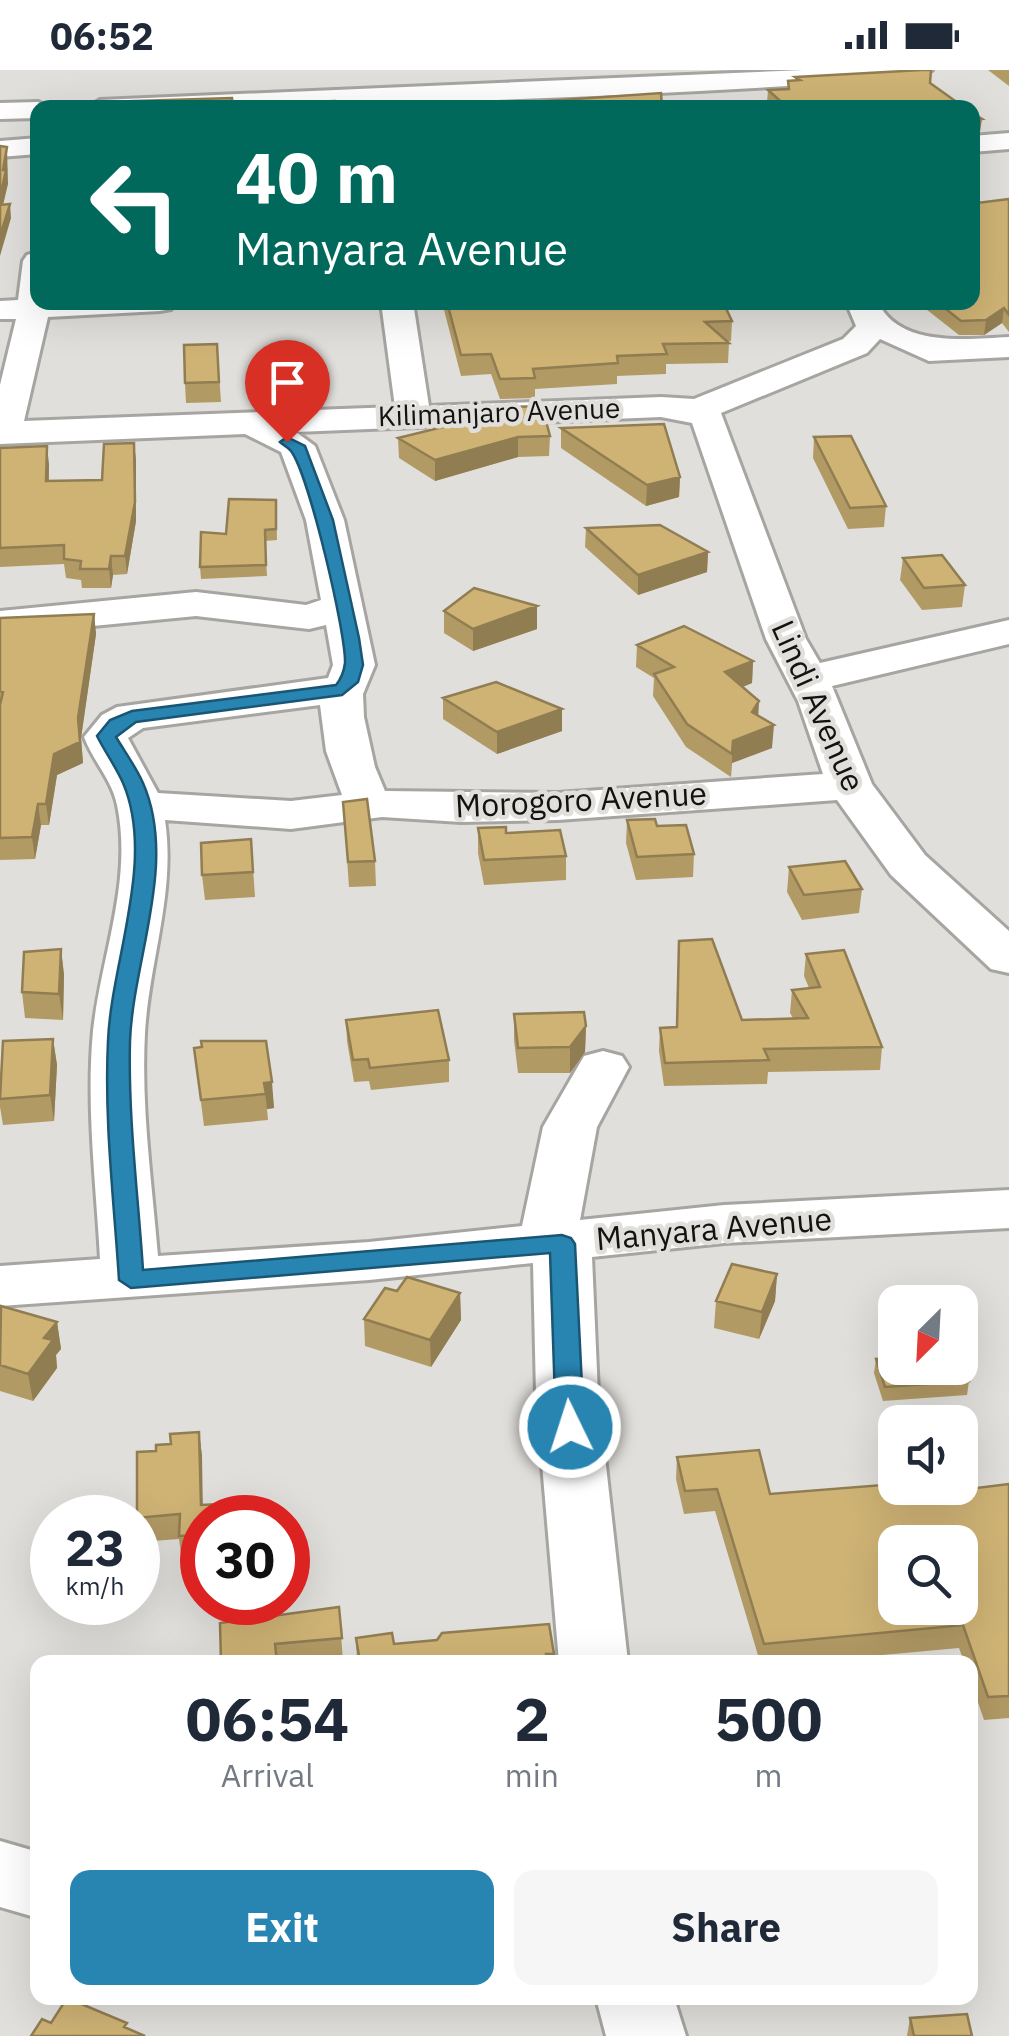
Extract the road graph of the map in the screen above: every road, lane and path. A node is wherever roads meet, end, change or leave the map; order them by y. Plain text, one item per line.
1 (919, 70) edge
2 (648, 87) junction
3 (432, 100) edge
4 (659, 100) edge
5 (30, 110) edge
6 (0, 112) edge
7 (1009, 141) edge
8 (980, 143) edge
9 (30, 146) edge
10 (0, 148) edge
11 (30, 279) edge
12 (17, 309) edge
13 (398, 310) edge
14 (867, 312) edge
15 (14, 339) edge
16 (1009, 347) edge
17 (698, 410) junction
18 (413, 415) junction
19 (247, 421) junction
20 (2, 432) edge
21 (342, 606) junction
22 (0, 623) edge
23 (1009, 632) edge
24 (807, 679) junction
25 (342, 690) junction
26 (850, 786) junction
27 (381, 804) junction
28 (140, 805) junction
29 (1009, 958) edge
30 (604, 1067) dead end
31 (1009, 1210) edge
32 (555, 1244) junction
33 (131, 1280) junction
34 (0, 1286) edge
35 (593, 1655) edge
36 (0, 1874) edge
37 (30, 1883) edge
38 (637, 2005) edge
39 (646, 2036) edge

1 - 2 street
2 - 3 street
2 - 4 street
5 - 6 street
7 - 8 street
9 - 10 street
11 - 12 street
12 - 15 street
13 - 18 street
14 - 16 street
14 - 17 street
15 - 20 street
17 - 18 street, Kilimanjaro Avenue
17 - 24 street, Lindi Avenue
18 - 19 street, Kilimanjaro Avenue
19 - 20 street, Kilimanjaro Avenue
19 - 21 street
21 - 22 street
21 - 25 street
23 - 24 street
24 - 26 street, Lindi Avenue
25 - 27 street
25 - 28 street
26 - 27 street, Morogoro Avenue
26 - 29 street, Lindi Avenue
27 - 28 street, Morogoro Avenue
28 - 33 street
30 - 32 street
31 - 32 street, Manyara Avenue
32 - 33 street, Manyara Avenue
32 - 35 street
33 - 34 street, Manyara Avenue
36 - 37 street
38 - 39 street

